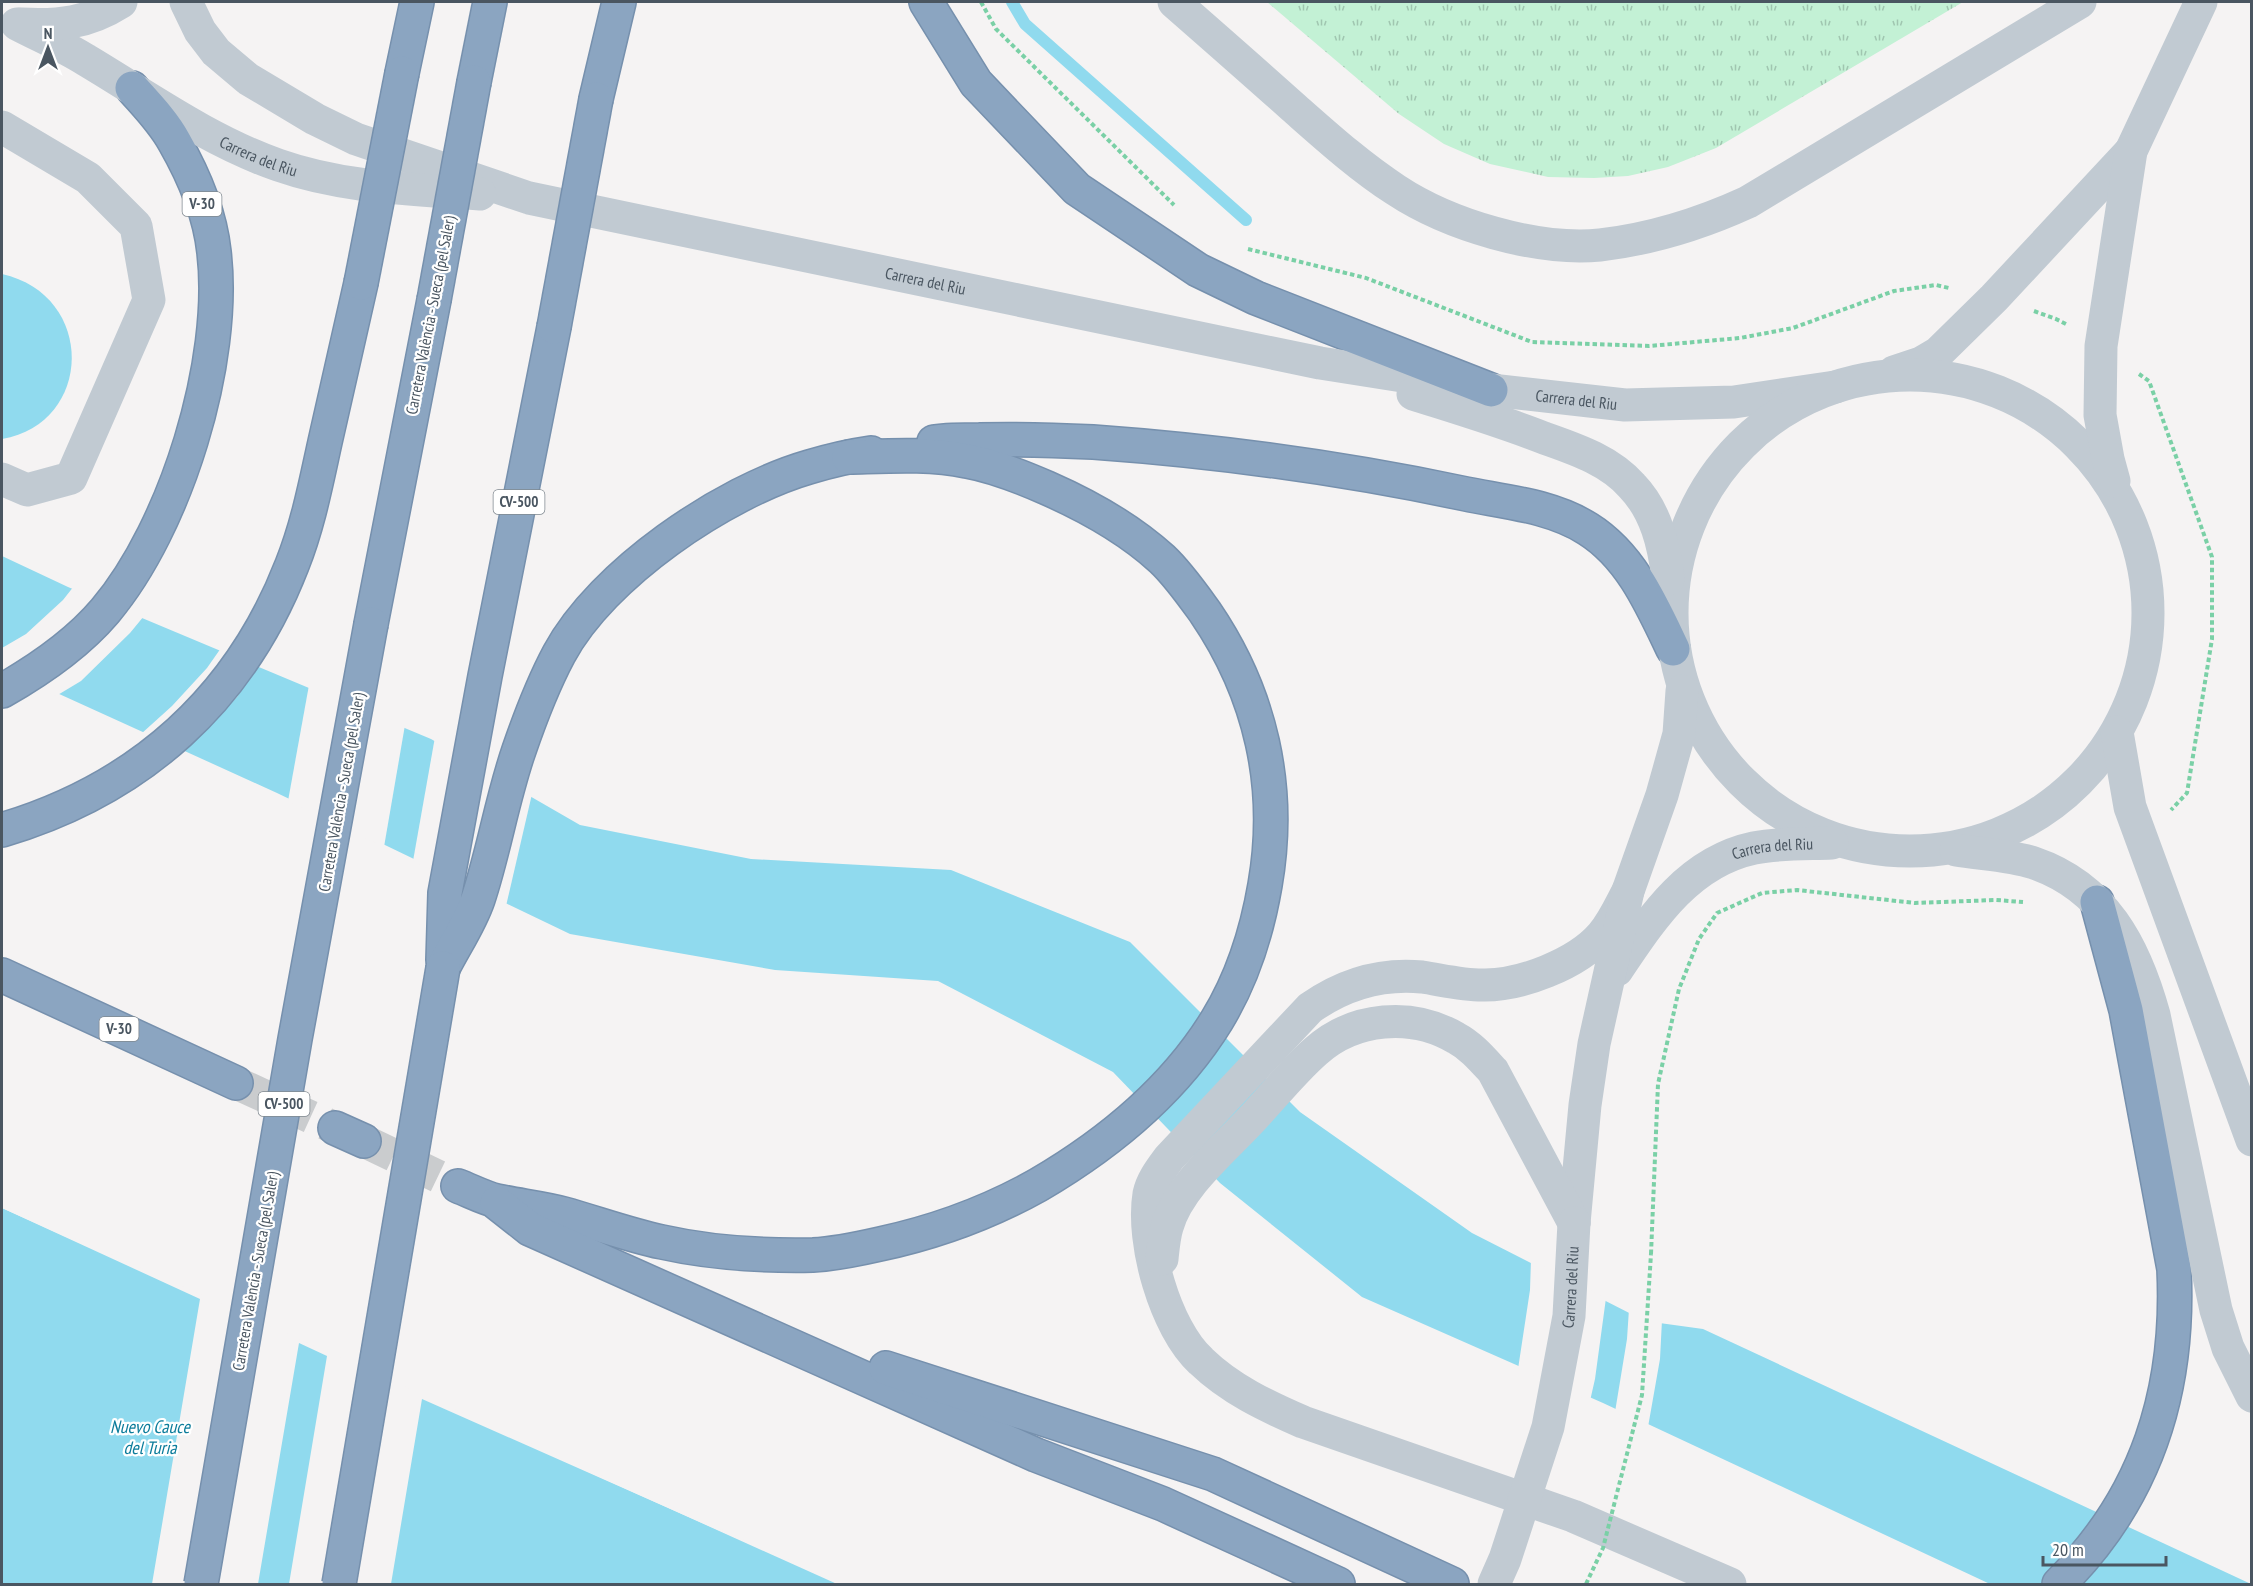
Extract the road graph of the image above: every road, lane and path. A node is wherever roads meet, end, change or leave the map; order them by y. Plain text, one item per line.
1 (121, 2) edge
2 (186, 2) edge
3 (417, 2) edge
4 (490, 2) edge
5 (619, 2) edge
6 (926, 2) edge
7 (1174, 2) edge
8 (2080, 2) edge
9 (2201, 2) edge
10 (9, 22) edge
11 (132, 88) junction
12 (2, 127) edge
13 (2131, 150) junction
14 (529, 198) junction
15 (2033, 311) dead end
16 (2071, 328) dead end
17 (1320, 363) junction
18 (2133, 370) dead end
19 (1875, 378) junction
20 (1835, 387) junction
21 (1491, 390) junction
22 (849, 457) junction
23 (2, 479) edge
24 (2120, 501) junction
25 (1671, 602) junction
26 (1673, 649) junction
27 (1682, 687) junction
28 (2, 691) edge
29 (2117, 732) junction
30 (2166, 815) dead end
31 (2, 830) edge
32 (1848, 843) junction
33 (1946, 849) junction
34 (1628, 891) junction
35 (2027, 902) dead end
36 (2097, 902) junction
37 (442, 968) junction
38 (2, 975) edge
39 (1610, 981) junction
40 (236, 1083) tunnel mouth
41 (2252, 1140) edge
42 (458, 1186) tunnel mouth
43 (493, 1200) junction
44 (1574, 1223) junction
45 (1158, 1281) junction
46 (716, 1313) junction
47 (2252, 1396) edge
48 (201, 1584) edge
49 (339, 1584) edge
50 (1338, 1584) edge
51 (1452, 1584) edge
52 (1494, 1584) edge
53 (1586, 1584) edge
54 (1730, 1584) edge
55 (2059, 1584) edge

1 - 10 street
2 - 14 street, Carrera del Riu
3 - 31 highway, bridge
4 - 48 highway, Carretera València - Sueca (pel Saler) / CV-500, bridge
5 - 37 highway, CV-500, bridge
6 - 21 highway
7 - 8 street
9 - 13 street
10 - 11 street, Carrera del Riu
11 - 14 street, Carrera del Riu
11 - 28 highway, V-30
12 - 23 street
13 - 19 street
13 - 24 street
14 - 17 street, Carrera del Riu
15 - 16 path
17 - 21 street, Carrera del Riu
17 - 25 street, Carrera del Riu
18 - 30 path
19 - 20 street
19 - 24 street
20 - 21 street, Carrera del Riu
20 - 25 street
22 - 26 highway
22 - 37 highway
22 - 43 highway
24 - 29 street
25 - 26 street
26 - 27 street
27 - 32 street
27 - 34 street, Carrera del Riu
29 - 33 street
29 - 41 street
32 - 33 street
32 - 39 street, Carrera del Riu
33 - 36 street
34 - 39 street, Carrera del Riu
34 - 45 street
35 - 53 path, bridge
36 - 47 street
36 - 55 highway
37 - 49 highway, CV-500, bridge
38 - 40 highway, V-30
39 - 44 street, Carrera del Riu
42 - 43 highway
43 - 46 highway
44 - 45 street
44 - 52 street, Carrera del Riu, bridge
45 - 54 street
46 - 50 highway
46 - 51 highway

